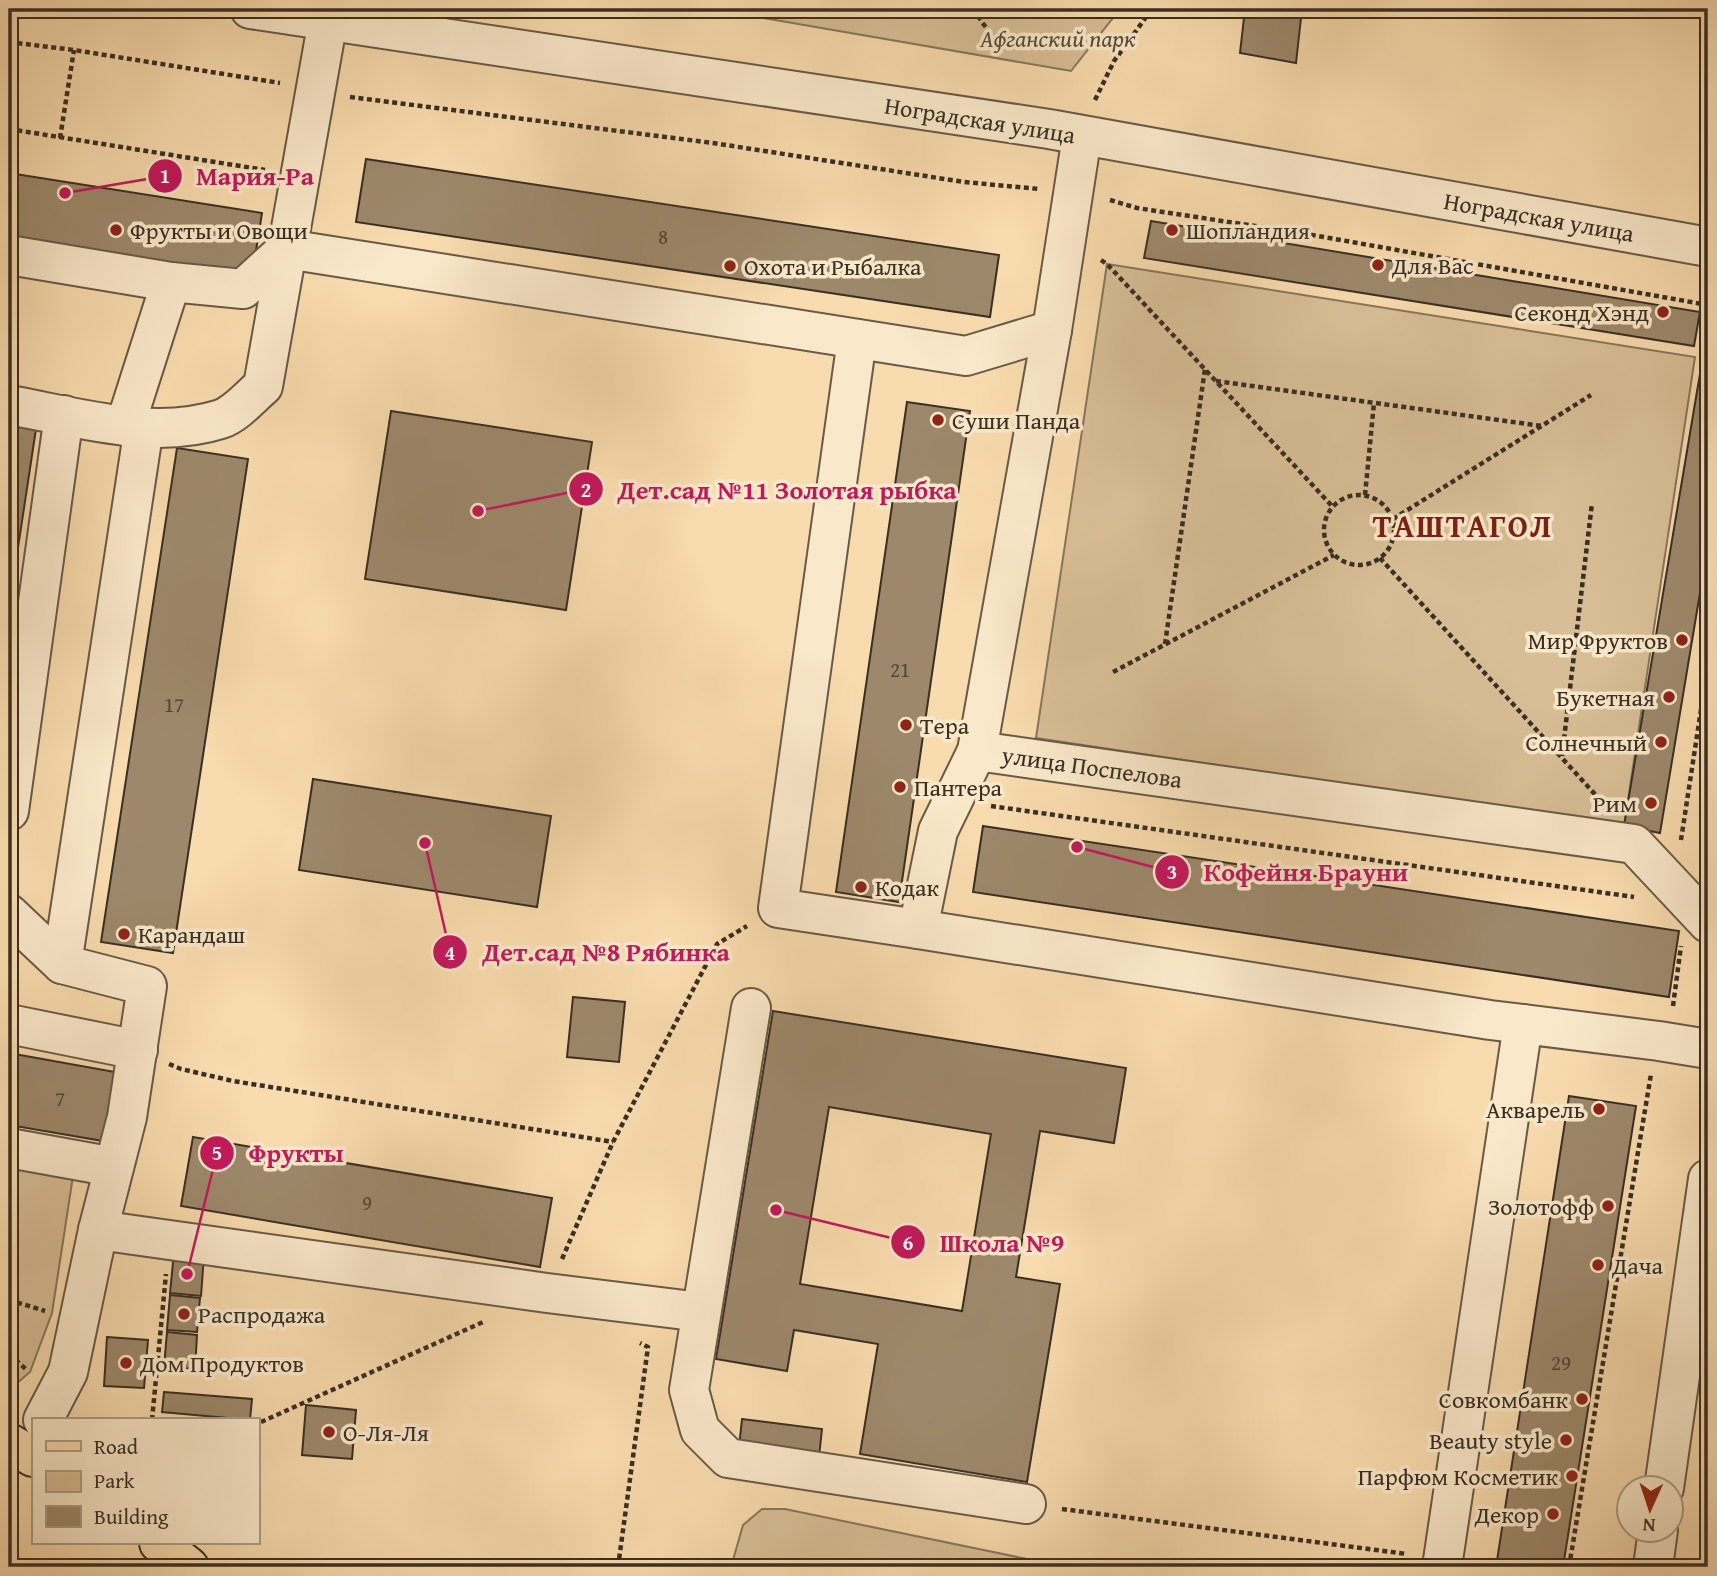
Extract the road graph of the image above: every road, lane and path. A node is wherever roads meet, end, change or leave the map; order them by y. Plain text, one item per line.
1 (250, 9) edge
2 (973, 9) edge
3 (328, 20) junction
4 (9, 41) edge
5 (74, 50) junction
6 (1001, 50) dead end
7 (316, 90) junction
8 (9, 129) edge
9 (1083, 136) junction
10 (60, 138) junction
11 (300, 176) junction
12 (1074, 192) junction
13 (1067, 238) junction
14 (1708, 247) edge
15 (287, 249) junction
16 (9, 255) edge
17 (171, 282) junction
18 (1708, 305) edge
19 (1052, 330) junction
20 (857, 339) junction
21 (1205, 369) junction
22 (1216, 381) junction
23 (1591, 395) dead end
24 (1374, 403) junction
25 (9, 405) edge
26 (64, 415) junction
27 (135, 426) junction
28 (1542, 426) junction
29 (1365, 495) junction
30 (1592, 503) dead end
31 (1332, 506) junction
32 (1393, 519) junction
33 (1334, 555) junction
34 (1380, 558) junction
35 (1165, 644) junction
36 (1708, 664) edge
37 (1113, 672) dead end
38 (977, 751) junction
39 (1562, 757) junction
40 (954, 800) junction
41 (1606, 806) dead end
42 (9, 811) edge
43 (778, 908) junction
44 (1698, 912) edge
45 (9, 914) edge
46 (918, 929) junction
47 (62, 964) junction
48 (751, 1008) dead end
49 (9, 1024) edge
50 (1523, 1024) junction
51 (1659, 1041) junction
52 (1708, 1049) edge
53 (138, 1051) junction
54 (613, 1142) junction
55 (9, 1149) edge
56 (114, 1167) junction
57 (1708, 1179) edge
58 (98, 1230) junction
59 (170, 1239) junction
60 (547, 1293) junction
61 (9, 1300) edge
62 (701, 1312) junction
63 (52, 1313) dead end
64 (485, 1321) dead end
65 (637, 1341) dead end
66 (42, 1418) edge
67 (152, 1418) edge
68 (261, 1422) dead end
69 (1666, 1474) edge
70 (1026, 1504) joint
71 (160, 1544) edge
72 (1656, 1544) edge
73 (1442, 1563) edge
74 (188, 1567) edge
75 (618, 1567) edge
76 (1569, 1567) edge
77 (1653, 1567) edge

1 - 3 street, Ноградская улица
2 - 6 path
3 - 7 street
3 - 9 street, Ноградская улица
4 - 5 path
5 - 7 path
5 - 10 path
7 - 11 street
7 - 12 path
8 - 10 path
9 - 12 street, улица Поспелова
9 - 14 street, Ноградская улица
10 - 11 path
11 - 15 street
12 - 13 street, улица Поспелова
12 - 18 path
13 - 19 street, улица Поспелова
13 - 21 path
15 - 17 street
15 - 20 street
15 - 27 street
16 - 17 street
17 - 27 street
19 - 20 street
19 - 38 street, улица Поспелова
20 - 43 street
21 - 22 path
21 - 35 path
22 - 24 path
22 - 31 path
23 - 28 path
24 - 28 path
24 - 29 path
25 - 26 street
26 - 27 street
26 - 42 street
27 - 47 street
28 - 32 path
29 - 31 path
29 - 32 path
30 - 39 path
31 - 33 path
32 - 34 path
33 - 34 path
33 - 35 path
34 - 39 path
35 - 37 path
36 - 44 path
38 - 40 street
38 - 44 street, улица Поспелова
39 - 41 path
40 - 44 path
40 - 46 street
43 - 46 street
43 - 54 path
44 - 51 path
45 - 47 street
46 - 50 street
47 - 53 street
48 - 62 street
49 - 53 street
50 - 51 street
50 - 73 street
51 - 52 street
51 - 76 path
53 - 54 path
53 - 56 street
54 - 60 path
55 - 56 street
56 - 58 street
57 - 69 street
58 - 59 street
58 - 66 street
59 - 60 street
59 - 67 path
60 - 62 street
61 - 63 path
62 - 70 street
64 - 68 path
65 - 75 path
70 - 73 path
71 - 74 main road
72 - 77 street

